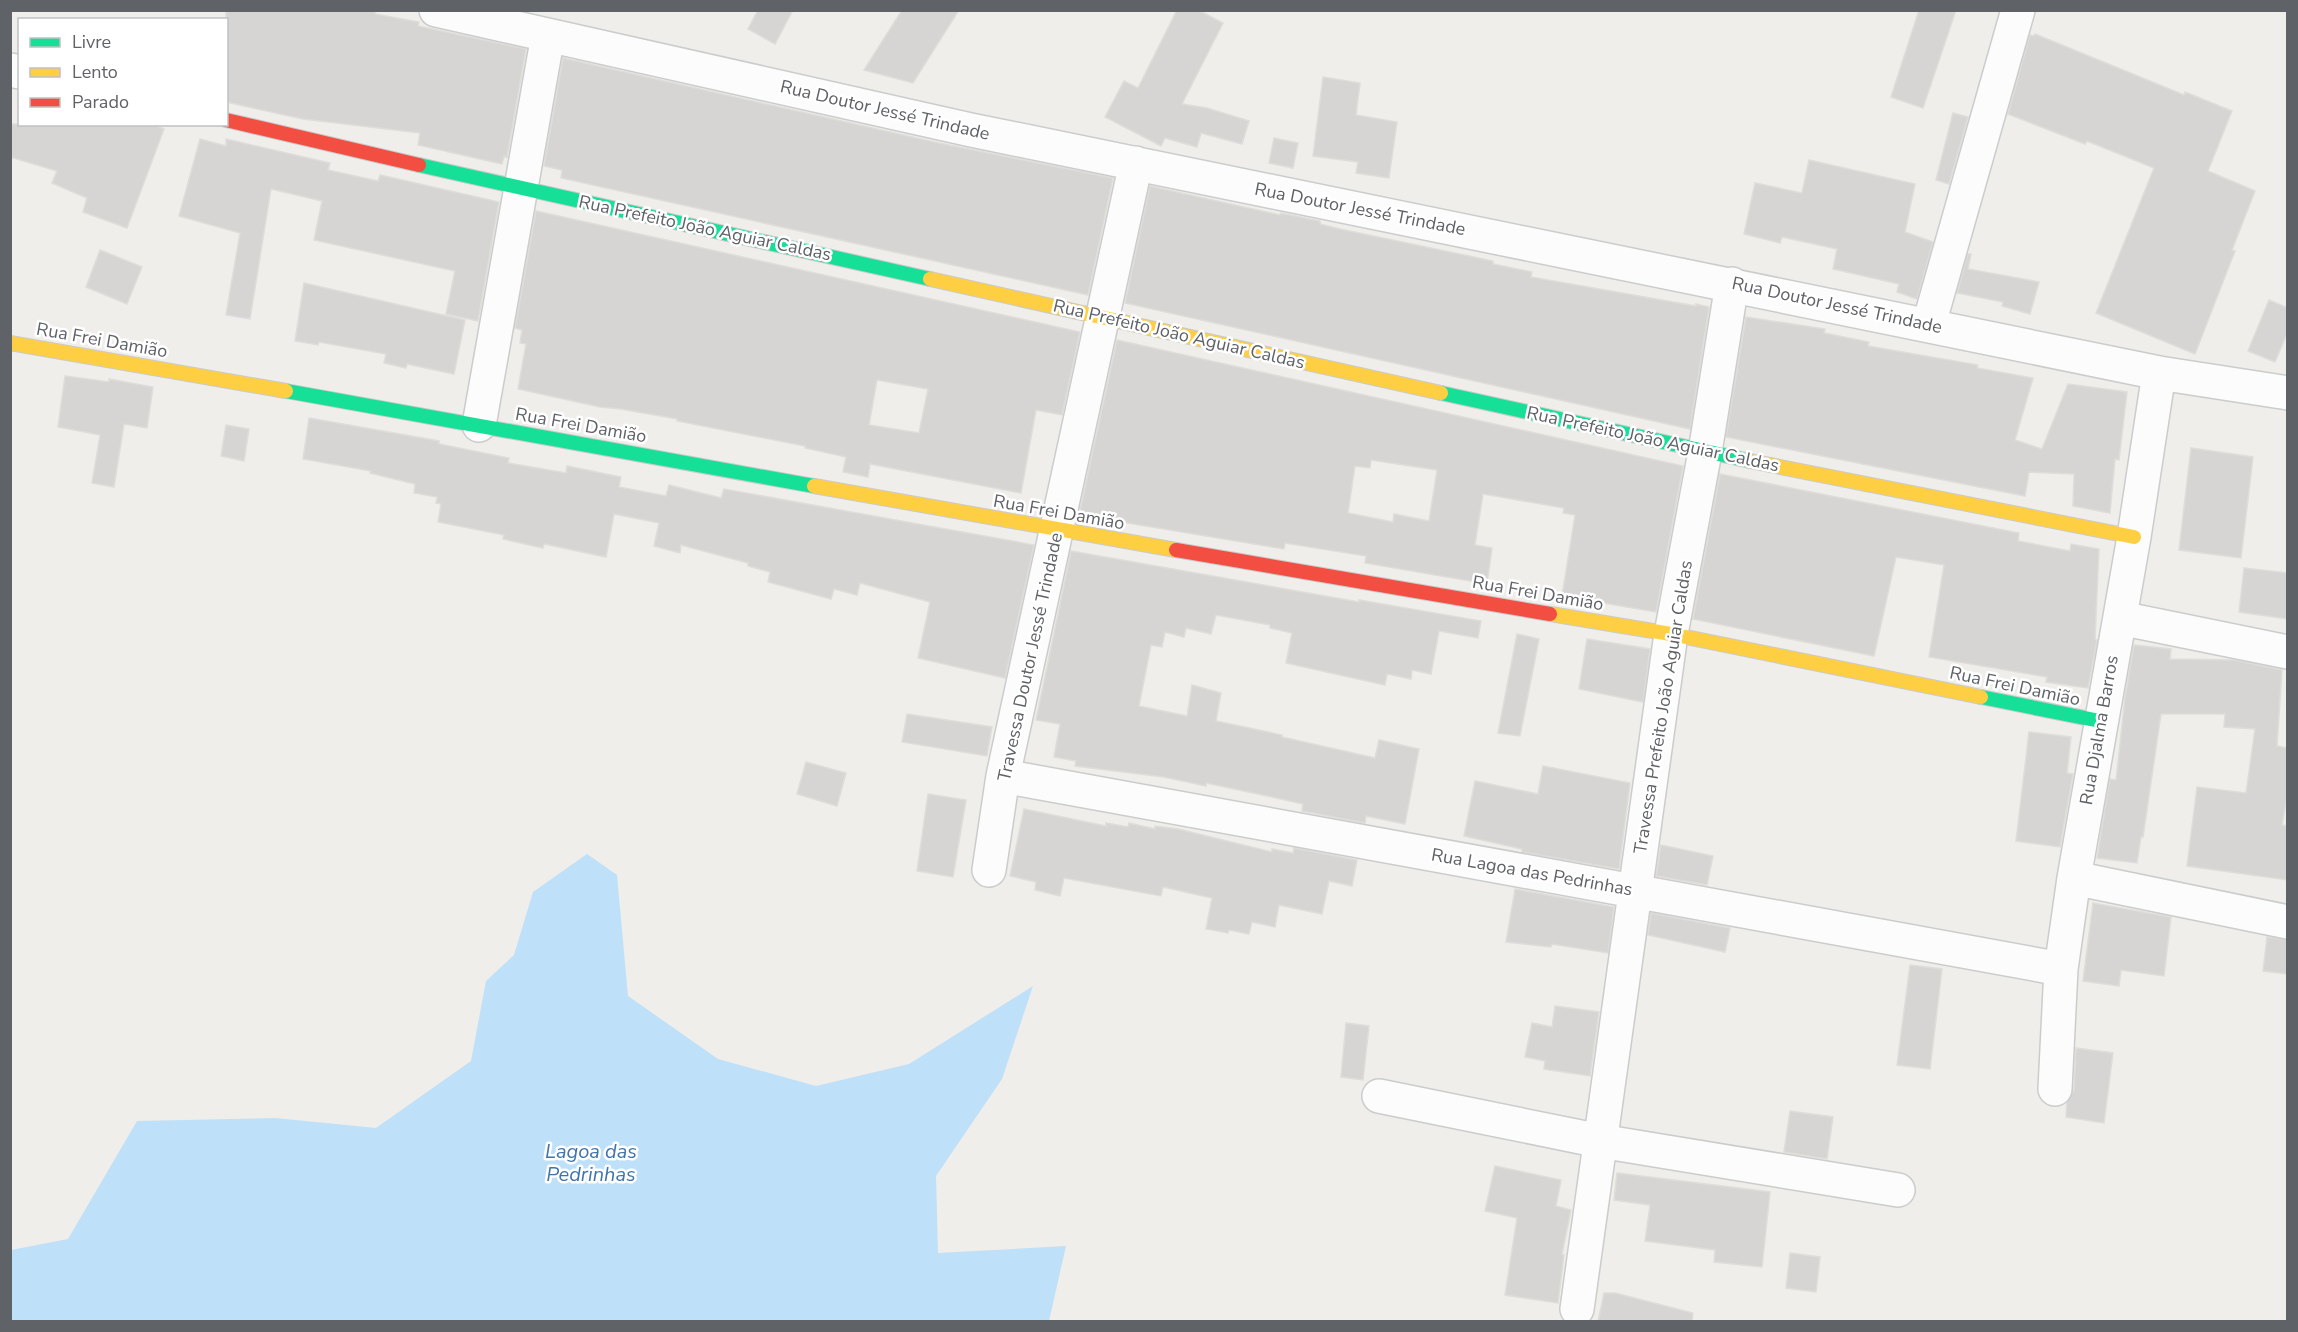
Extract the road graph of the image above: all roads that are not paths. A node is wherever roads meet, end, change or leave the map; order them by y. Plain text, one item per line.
1 (436, 10) edge
2 (2018, 10) edge
3 (548, 35) junction
4 (228, 120) edge
5 (1136, 163) junction
6 (521, 188) junction
7 (1732, 284) junction
8 (1103, 316) junction
9 (1929, 324) junction
10 (10, 343) edge
11 (2159, 372) junction
12 (2288, 393) edge
13 (479, 425) junction
14 (1705, 452) junction
15 (1057, 530) junction
16 (2134, 537) junction
17 (2120, 618) junction
18 (1671, 634) junction
19 (2288, 652) edge
20 (2100, 721) junction
21 (1003, 776) junction
22 (989, 870) dead end
23 (2074, 878) junction
24 (1635, 891) junction
25 (2288, 922) edge
26 (2061, 969) junction
27 (2055, 1089) dead end
28 (1379, 1096) dead end
29 (1600, 1141) junction
30 (1898, 1190) dead end
31 (1577, 1309) dead end

1 - 3 street, Rua Doutor Jessé Trindade
2 - 9 street
3 - 5 street, Rua Doutor Jessé Trindade
3 - 6 street
4 - 6 street, Rua Prefeito João Aguiar Caldas
5 - 7 street, Rua Doutor Jessé Trindade
5 - 8 street, Travessa Doutor Jessé Trindade
6 - 8 street, Rua Prefeito João Aguiar Caldas
6 - 13 street
7 - 9 street, Rua Doutor Jessé Trindade
7 - 14 street, Travessa Prefeito João Aguiar Caldas
8 - 14 street, Rua Prefeito João Aguiar Caldas
8 - 15 street, Travessa Doutor Jessé Trindade
9 - 11 street, Rua Doutor Jessé Trindade
10 - 13 street, Rua Frei Damião
11 - 12 street, Rua Doutor Jessé Trindade
11 - 16 street, Rua Djalma Barros
13 - 15 street, Rua Frei Damião
14 - 16 street, Rua Prefeito João Aguiar Caldas
14 - 18 street, Travessa Prefeito João Aguiar Caldas
15 - 18 street, Rua Frei Damião
15 - 21 street, Travessa Doutor Jessé Trindade
16 - 17 street, Rua Djalma Barros
17 - 19 street
17 - 20 street, Rua Djalma Barros
18 - 20 street, Rua Frei Damião
18 - 24 street, Travessa Prefeito João Aguiar Caldas
20 - 23 street, Rua Djalma Barros
21 - 22 street, Travessa Doutor Jessé Trindade
21 - 24 street, Rua Lagoa das Pedrinhas
23 - 25 street
23 - 26 street, Rua Djalma Barros
24 - 26 street, Rua Lagoa das Pedrinhas
24 - 29 street, Travessa Prefeito João Aguiar Caldas
26 - 27 street, Rua Djalma Barros
28 - 29 street
29 - 30 street
29 - 31 street, Travessa Prefeito João Aguiar Caldas

